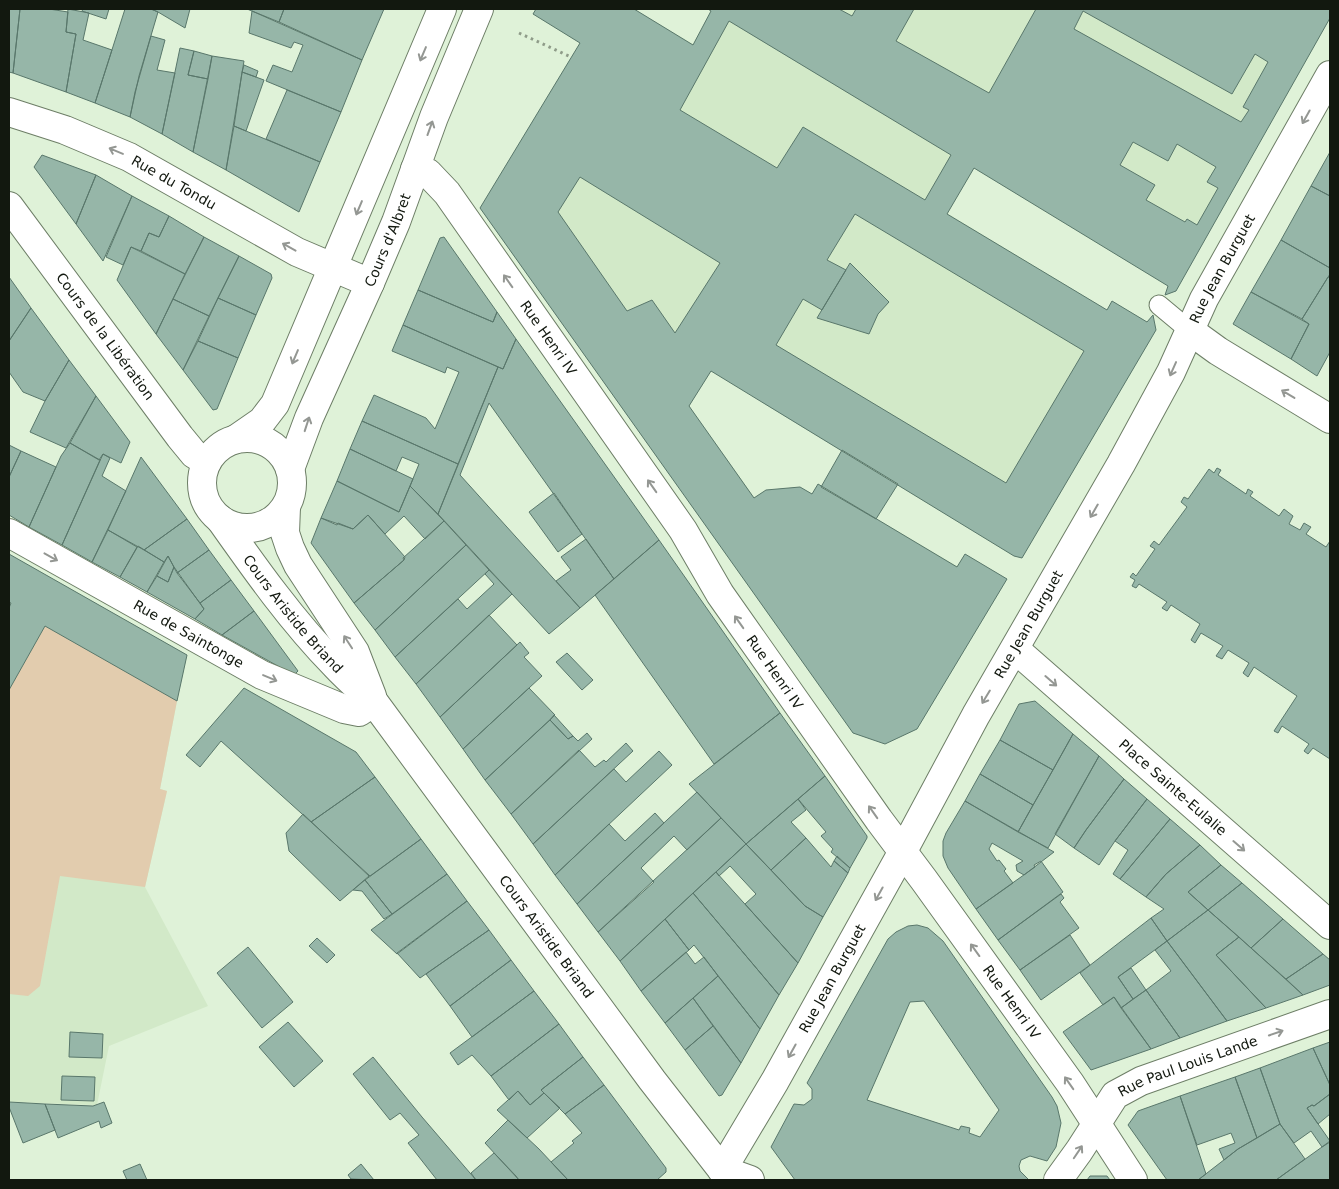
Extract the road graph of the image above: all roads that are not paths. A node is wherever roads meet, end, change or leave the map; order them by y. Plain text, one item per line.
1 (442, 9) edge
2 (479, 9) edge
3 (1330, 75) edge
4 (9, 112) edge
5 (415, 169) junction
6 (9, 206) edge
7 (333, 267) junction
8 (370, 283) junction
9 (1159, 305) dead end
10 (1189, 330) junction
11 (1330, 419) edge
12 (236, 439) junction
13 (207, 462) junction
14 (290, 469) junction
15 (286, 507) junction
16 (220, 519) junction
17 (9, 533) edge
18 (1015, 649) junction
19 (374, 702) junction
20 (903, 851) junction
21 (1330, 925) edge
22 (1330, 1014) edge
23 (1096, 1123) junction
24 (718, 1177) edge
25 (750, 1180) edge
26 (1058, 1180) edge
27 (1133, 1180) edge

1 -> 7 street
5 -> 2 street, Cours d'Albret
3 -> 10 street, Rue Jean Burguet
7 -> 4 street, Rue du Tondu
5 - 8 street, Cours d'Albret
20 -> 5 street, Rue Henri IV
6 - 13 street, Cours de la Libération
7 - 8 street, Rue du Tondu
7 -> 12 street
14 -> 8 street, Cours d'Albret
9 - 10 lane
11 -> 10 street
10 -> 18 street, Rue Jean Burguet
12 - 13 street
12 - 14 street
13 - 16 street
14 - 15 street
15 - 16 street
19 -> 15 street, Cours Aristide Briand
16 - 19 street, Cours Aristide Briand
17 -> 19 street, Rue de Saintonge
18 -> 20 street, Rue Jean Burguet
18 -> 21 street, Place Sainte-Eulalie
19 - 24 street, Cours Aristide Briand
23 -> 20 street, Rue Henri IV
20 -> 24 street, Rue Jean Burguet
23 -> 22 street, Rue Paul Louis Lande
26 -> 23 street, Rue Paul Louis Lande
23 - 27 street, Rue Henri IV
24 - 25 street

